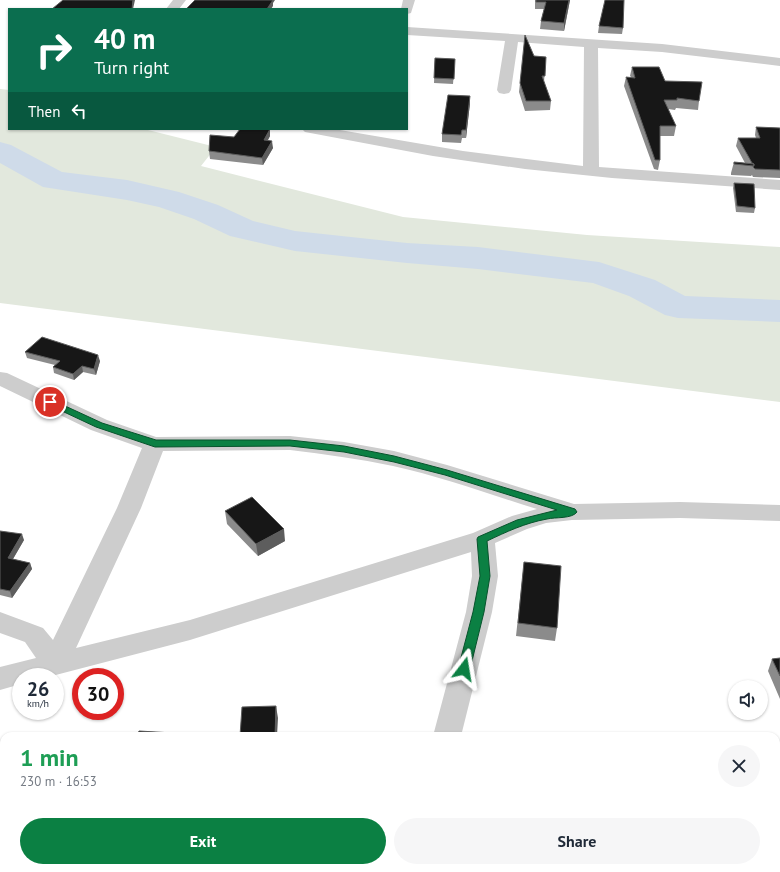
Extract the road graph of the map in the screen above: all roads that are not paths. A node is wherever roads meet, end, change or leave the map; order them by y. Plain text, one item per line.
1 (180, 0) edge
2 (173, 8) edge
3 (408, 31) edge
4 (512, 37) junction
5 (591, 44) junction
6 (780, 62) edge
7 (504, 90) dead end
8 (315, 130) edge
9 (591, 171) junction
10 (780, 185) edge
11 (0, 378) edge
12 (155, 444) junction
13 (572, 512) junction
14 (780, 513) edge
15 (482, 539) junction
16 (0, 622) edge
17 (55, 664) junction
18 (0, 679) edge
19 (448, 732) edge

1 - 2 street
3 - 4 street
4 - 5 street
4 - 7 street
5 - 6 street
5 - 9 street
8 - 9 street
9 - 10 street
11 - 12 street
12 - 13 street
12 - 17 street
13 - 14 street
13 - 15 street
15 - 17 street
15 - 19 street
16 - 17 street
17 - 18 street

